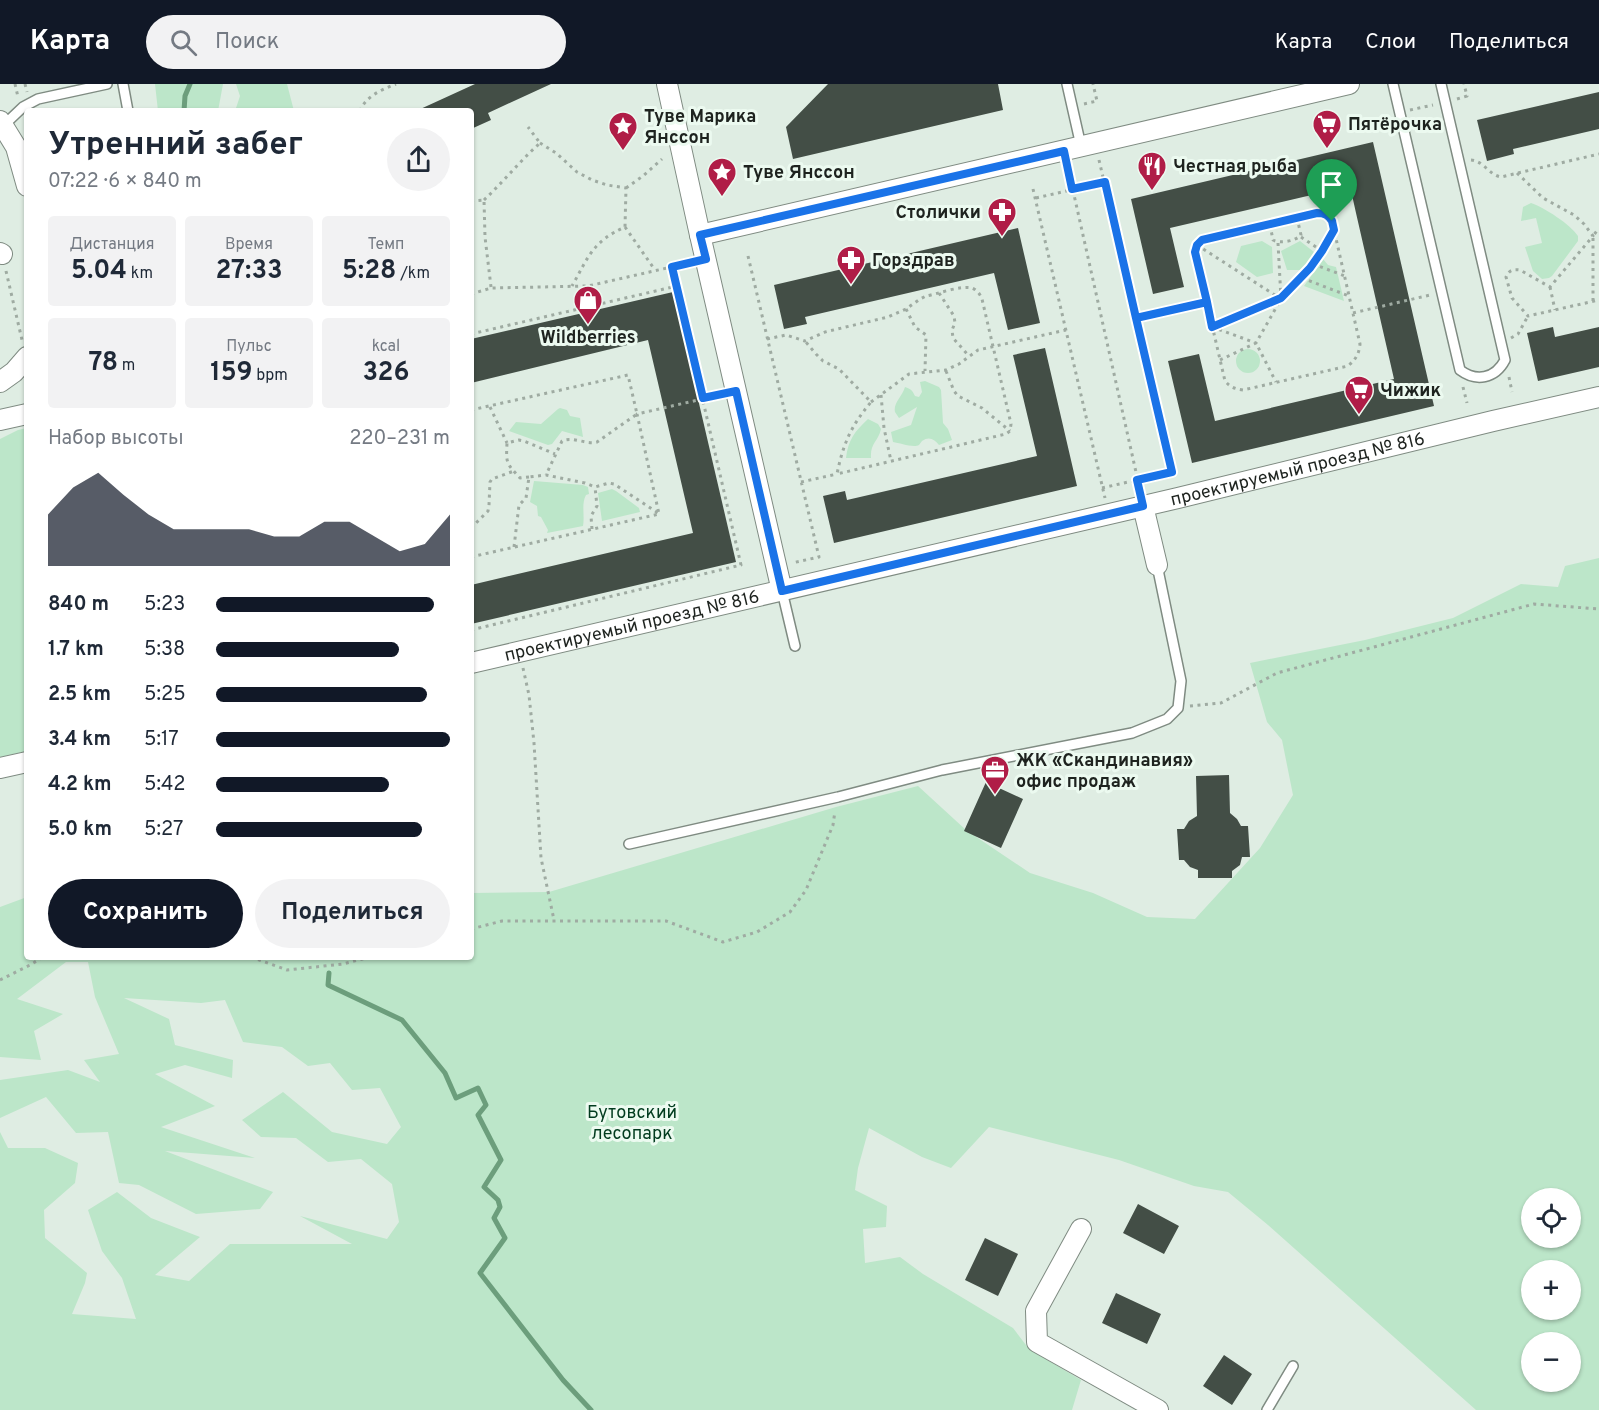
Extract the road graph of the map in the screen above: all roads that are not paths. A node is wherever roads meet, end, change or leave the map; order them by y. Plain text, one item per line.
1 (107, 84) edge
2 (123, 84) edge
3 (667, 84) edge
4 (1067, 84) edge
5 (1349, 84) edge
6 (1393, 84) edge
7 (1441, 84) edge
8 (128, 108) edge
9 (2, 123) edge
10 (22, 146) edge
11 (1080, 147) junction
12 (24, 162) edge
13 (700, 235) junction
14 (24, 354) edge
15 (0, 382) edge
16 (1599, 398) edge
17 (24, 415) edge
18 (0, 420) edge
19 (1143, 506) junction
20 (1157, 565) joint
21 (782, 591) junction
22 (795, 646) dead end
23 (474, 662) edge
24 (24, 763) edge
25 (0, 768) edge
26 (629, 844) dead end
27 (1081, 1228) dead end
28 (1293, 1366) dead end
29 (1158, 1410) edge
30 (1267, 1410) edge

1 - 9 lane
2 - 8 lane
3 - 13 street
4 - 11 lane
5 - 11 street
6 - 7 lane
9 - 10 street
10 - 12 street
11 - 13 street
13 - 21 street
14 - 15 street
16 - 19 street, проектируемый проезд № 816
17 - 18 street
19 - 20 street
19 - 21 street, проектируемый проезд № 816
20 - 26 lane
21 - 22 lane
21 - 23 street, проектируемый проезд № 816
24 - 25 street
27 - 29 street
28 - 30 lane

